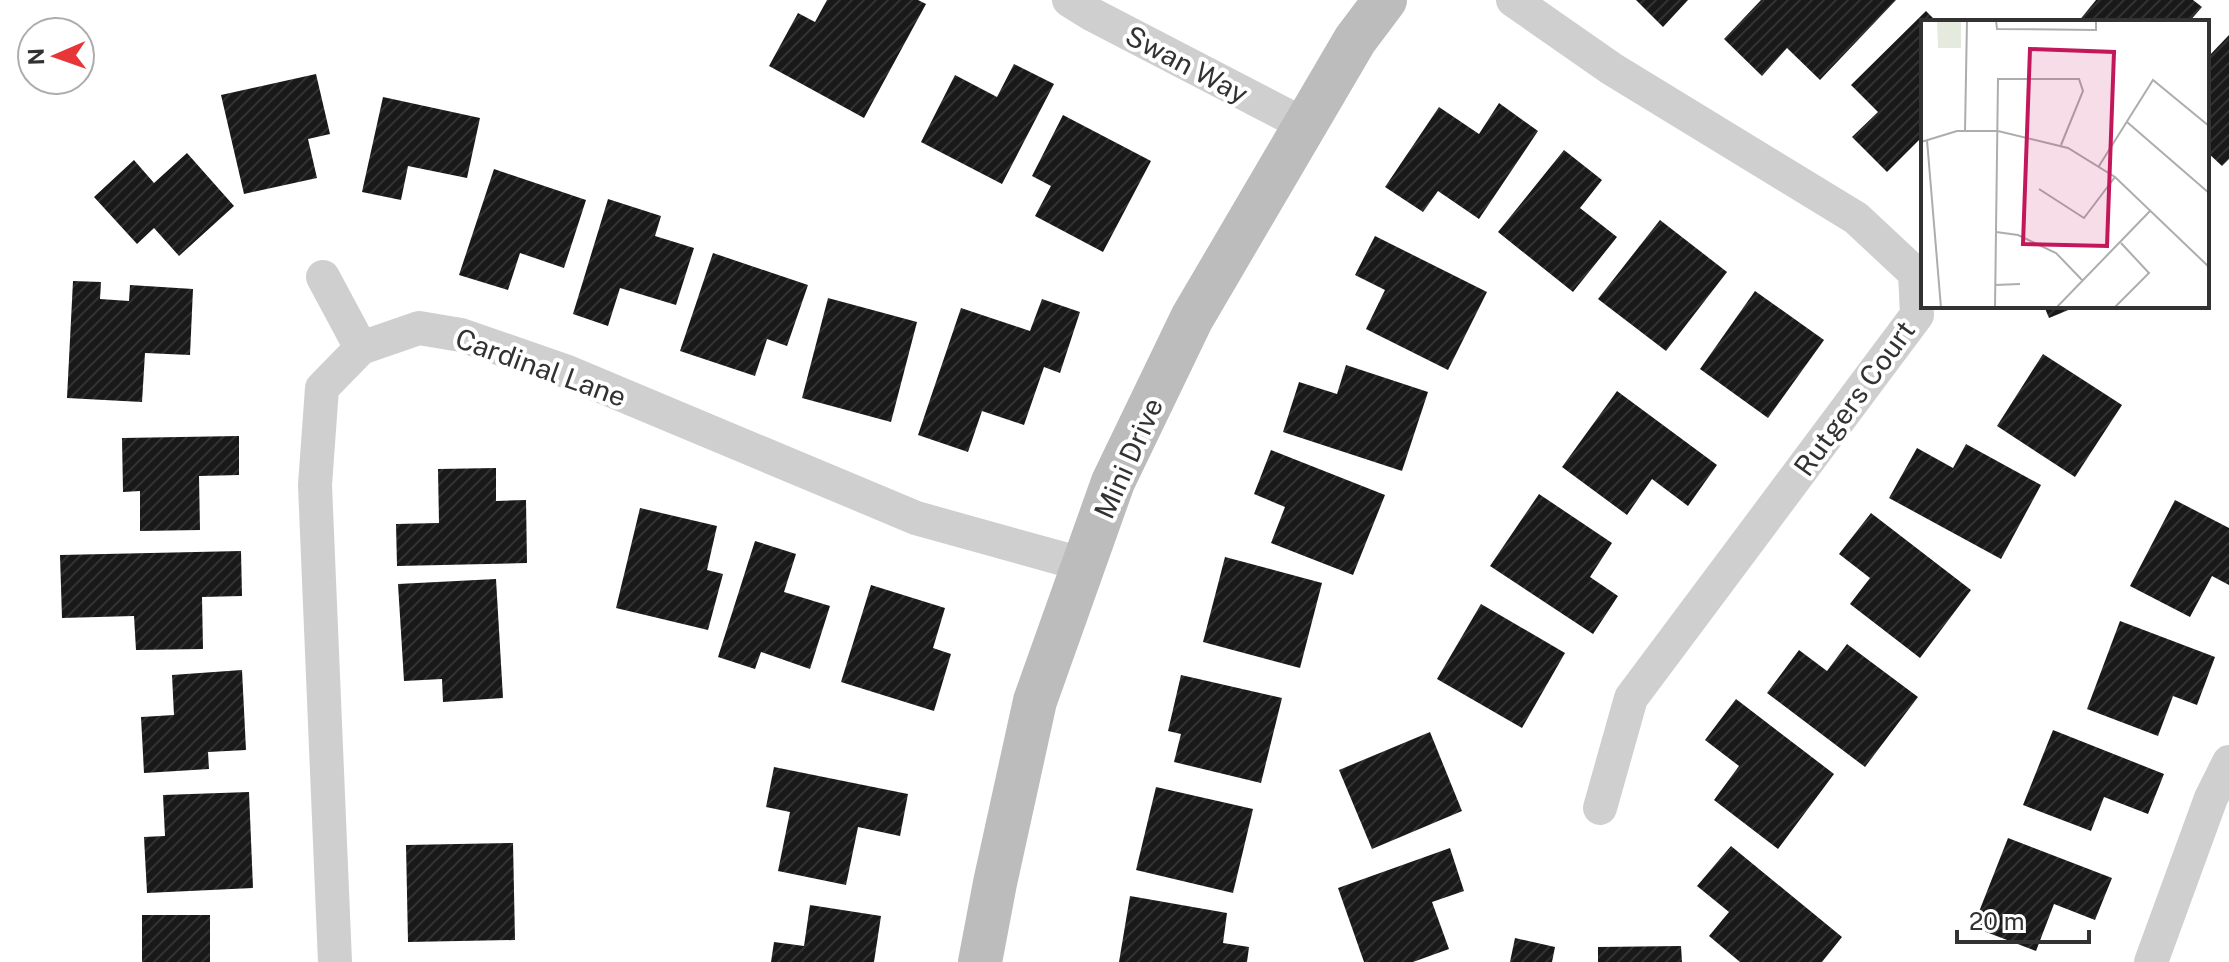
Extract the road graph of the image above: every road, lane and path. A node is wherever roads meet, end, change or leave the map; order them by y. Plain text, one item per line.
1 (1069, 0) edge
2 (1385, 0) edge
3 (1513, 0) edge
4 (1305, 125) junction
5 (323, 277) dead end
6 (361, 348) junction
7 (1085, 565) junction
8 (2229, 762) edge
9 (1600, 808) dead end
10 (335, 962) edge
11 (980, 962) edge
12 (2151, 962) edge

1 - 4 street, Swan Way
2 - 4 street, Mini Drive
3 - 9 street, Rutgers Court
4 - 7 street, Mini Drive
5 - 6 street
6 - 7 street, Cardinal Lane
6 - 10 street, Cardinal Lane
7 - 11 street, Mini Drive
8 - 12 street

